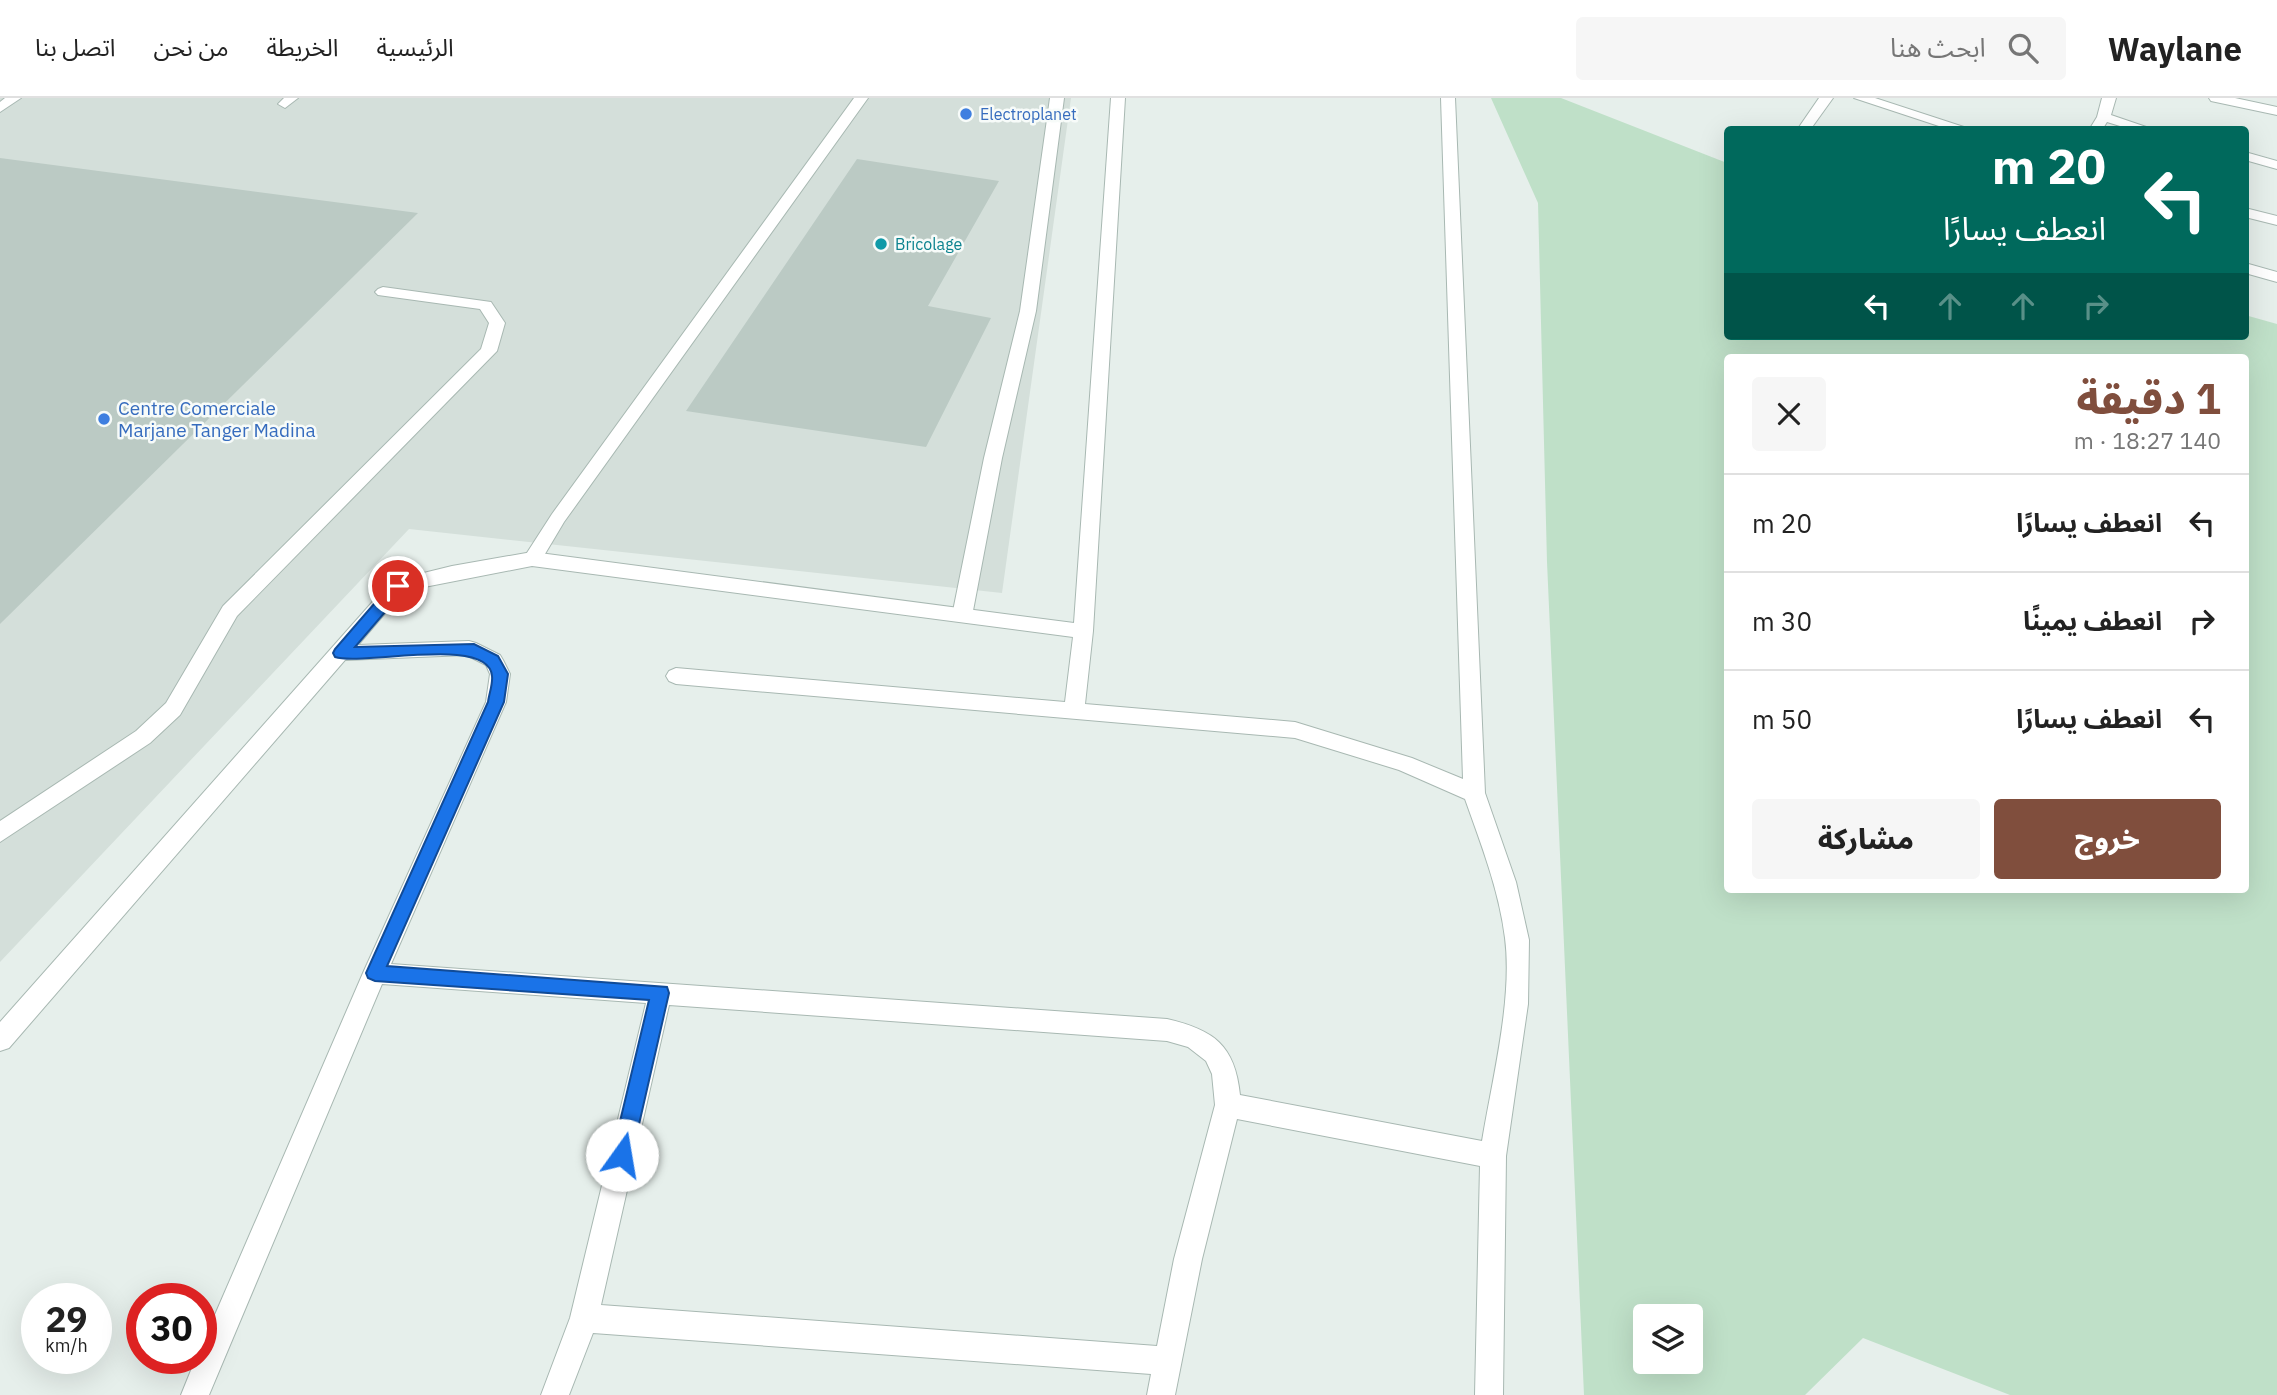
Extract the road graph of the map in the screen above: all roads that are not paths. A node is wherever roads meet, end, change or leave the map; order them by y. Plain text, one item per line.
1 (14, 98) edge
2 (861, 98) edge
3 (1056, 98) edge
4 (1118, 98) edge
5 (1448, 98) edge
6 (1826, 98) edge
7 (1861, 98) edge
8 (2109, 98) edge
9 (2216, 98) edge
10 (0, 108) edge
11 (2277, 111) edge
12 (2104, 117) junction
13 (1806, 126) edge
14 (1954, 126) edge
15 (2098, 126) edge
16 (2135, 126) edge
17 (2249, 157) edge
18 (2277, 165) edge
19 (2249, 213) edge
20 (2277, 221) edge
21 (2249, 269) edge
22 (2277, 278) edge
23 (383, 292) dead end
24 (532, 559) junction
25 (962, 616) junction
26 (1083, 631) junction
27 (341, 653) junction
28 (676, 676) dead end
29 (1073, 711) junction
30 (1474, 793) junction
31 (0, 833) edge
32 (375, 973) junction
33 (660, 993) junction
34 (0, 1040) edge
35 (1228, 1105) junction
36 (1493, 1156) junction
37 (584, 1318) junction
38 (1169, 1361) junction
39 (195, 1395) edge
40 (555, 1395) edge
41 (1161, 1395) edge
42 (1489, 1395) edge

1 - 10 street
2 - 24 street
3 - 25 street
4 - 26 street
5 - 30 street
6 - 13 street
7 - 14 street
8 - 12 street
9 - 11 street
12 - 15 street
12 - 16 street
17 - 18 street
19 - 20 street
21 - 22 street
23 - 31 street
24 - 25 street
24 - 27 street
25 - 26 street
26 - 29 street
27 - 32 street
27 - 34 street
28 - 29 street
29 - 30 street
30 - 36 street
32 - 33 street
32 - 39 street
33 - 35 street
33 - 37 street
35 - 36 street
35 - 38 street
36 - 42 street
37 - 38 street
37 - 40 street
38 - 41 street

